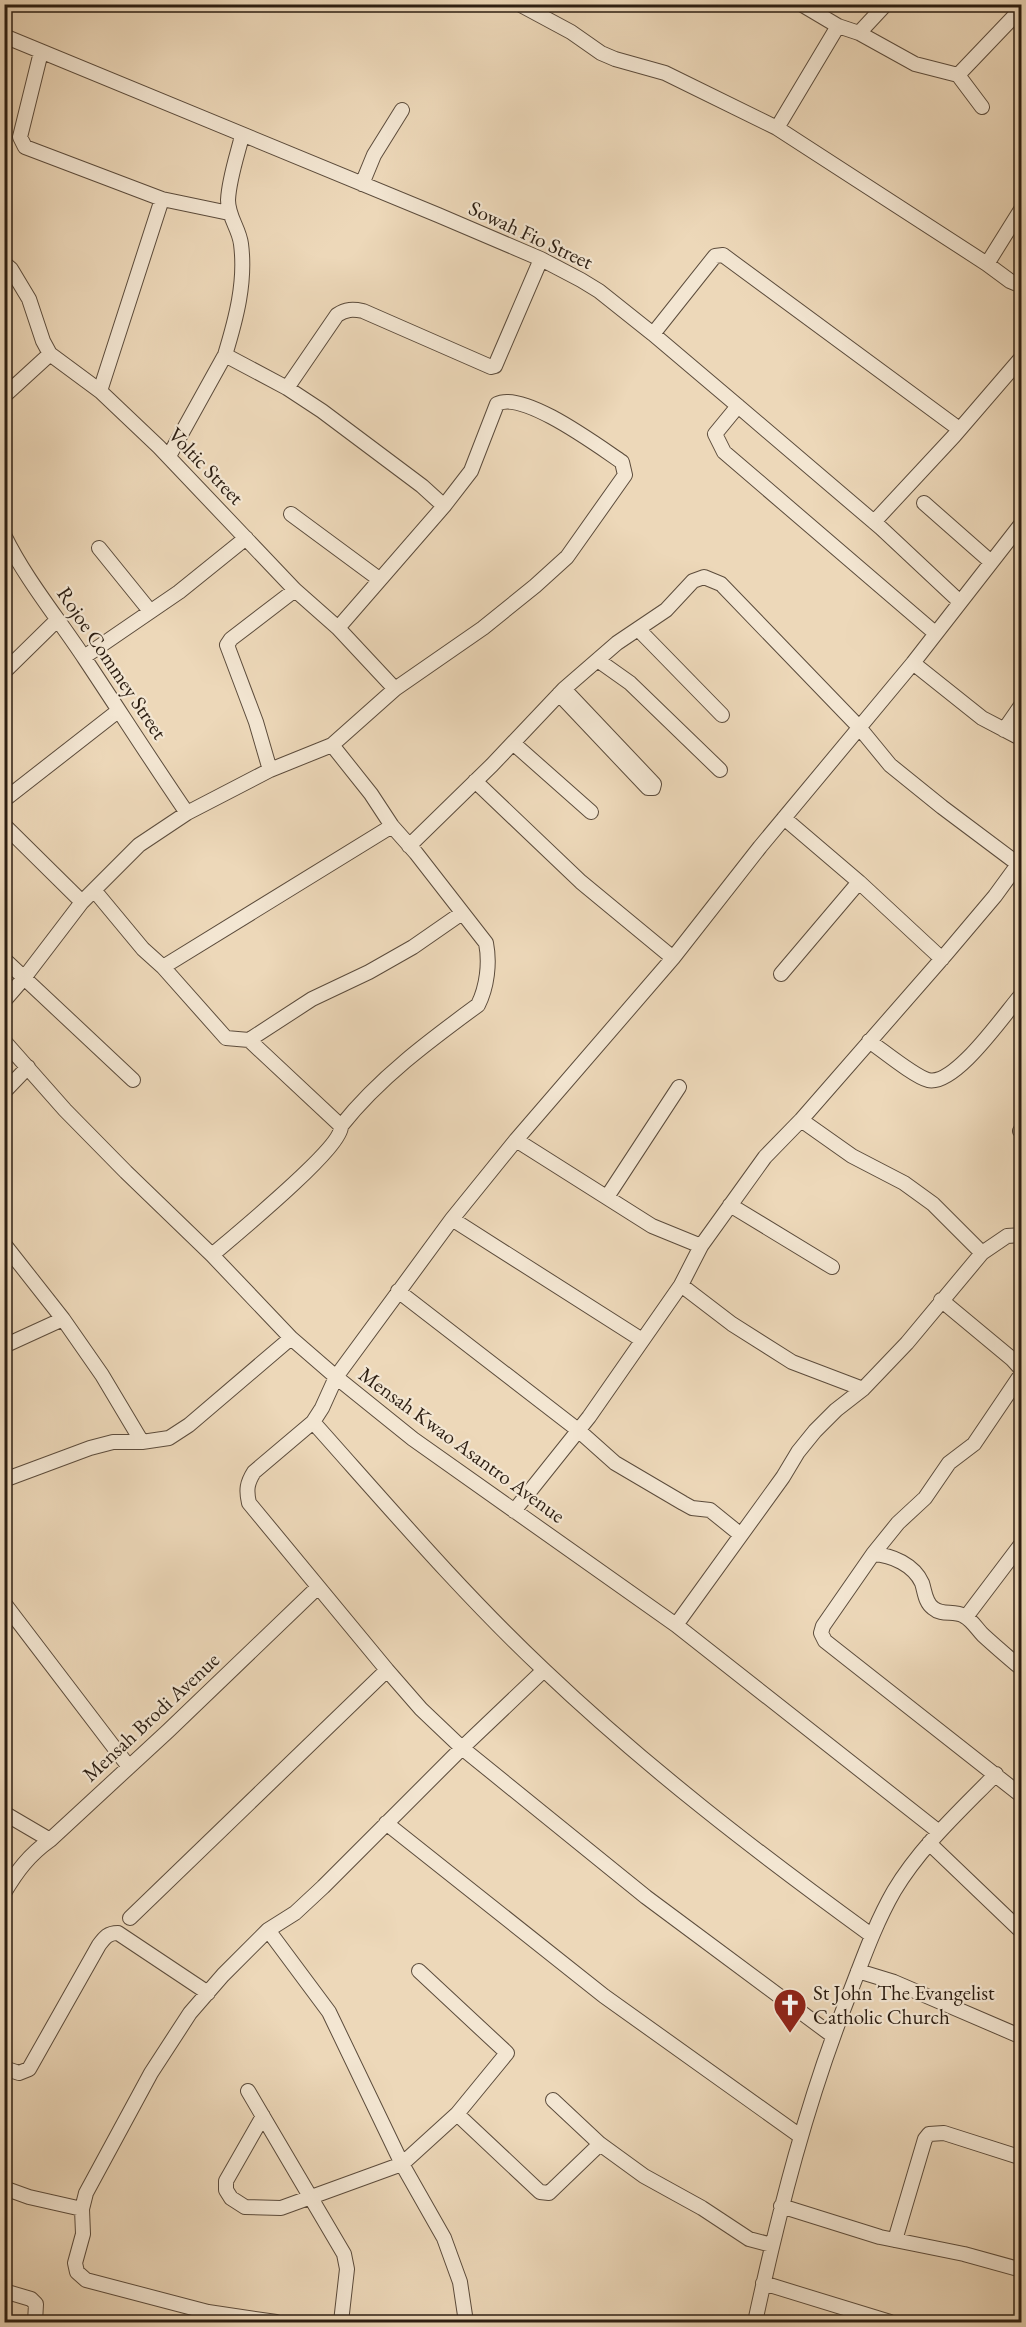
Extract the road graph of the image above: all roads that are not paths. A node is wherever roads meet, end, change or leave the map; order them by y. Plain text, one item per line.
1 (519, 4) edge
2 (801, 4) edge
3 (886, 4) edge
4 (1022, 8) edge
5 (838, 26) junction
6 (859, 33) junction
7 (4, 36) edge
8 (41, 52) junction
9 (958, 75) junction
10 (982, 107) dead end
11 (402, 110) dead end
12 (777, 128) junction
13 (242, 136) junction
14 (362, 184) junction
15 (162, 199) junction
16 (1022, 208) edge
17 (229, 213) junction
18 (541, 259) junction
19 (4, 263) edge
20 (987, 264) junction
21 (1022, 286) edge
22 (653, 334) junction
23 (50, 354) junction
24 (225, 355) junction
25 (1022, 357) edge
26 (287, 388) junction
27 (100, 391) junction
28 (4, 396) edge
29 (738, 406) junction
30 (954, 436) junction
31 (169, 456) junction
32 (924, 503) dead end
33 (444, 506) junction
34 (291, 514) dead end
35 (874, 522) junction
36 (1022, 523) edge
37 (4, 535) edge
38 (246, 538) junction
39 (99, 548) dead end
40 (8, 555) edge
41 (991, 562) junction
42 (379, 579) junction
43 (295, 590) junction
44 (960, 602) junction
45 (150, 611) junction
46 (57, 620) junction
47 (338, 628) junction
48 (639, 630) junction
49 (935, 633) junction
50 (84, 657) junction
51 (598, 661) junction
52 (913, 663) junction
53 (4, 672) edge
54 (395, 690) junction
55 (561, 692) junction
56 (1022, 704) edge
57 (118, 711) junction
58 (722, 715) dead end
59 (858, 726) junction
60 (1004, 730) junction
61 (1022, 739) edge
62 (513, 743) junction
63 (332, 745) junction
64 (617, 752) dead end
65 (270, 770) junction
66 (720, 770) dead end
67 (475, 781) junction
68 (4, 800) edge
69 (591, 812) dead end
70 (187, 813) junction
71 (784, 818) junction
72 (4, 825) edge
73 (392, 826) junction
74 (409, 846) junction
75 (1020, 861) edge
76 (860, 882) junction
77 (94, 890) junction
78 (82, 902) junction
79 (462, 913) junction
80 (673, 958) junction
81 (4, 959) edge
82 (942, 959) junction
83 (163, 967) junction
84 (781, 974) dead end
85 (24, 978) junction
86 (1022, 994) edge
87 (4, 1001) edge
88 (249, 1040) junction
89 (4, 1041) edge
90 (869, 1041) junction
91 (28, 1067) junction
92 (133, 1080) dead end
93 (679, 1087) dead end
94 (4, 1092) edge
95 (801, 1120) junction
96 (341, 1126) junction
97 (516, 1140) junction
98 (607, 1197) junction
99 (730, 1206) junction
100 (452, 1219) junction
101 (1022, 1235) edge
102 (4, 1244) edge
103 (701, 1246) junction
104 (982, 1253) junction
105 (212, 1255) junction
106 (832, 1267) dead end
107 (681, 1285) junction
108 (398, 1291) junction
109 (941, 1300) junction
110 (63, 1319) junction
111 (291, 1338) junction
112 (642, 1340) junction
113 (4, 1346) edge
114 (1022, 1371) edge
115 (336, 1377) junction
116 (863, 1389) junction
117 (313, 1422) junction
118 (578, 1430) junction
119 (142, 1442) junction
120 (4, 1480) edge
121 (514, 1511) junction
122 (741, 1534) junction
123 (1022, 1543) edge
124 (873, 1554) junction
125 (317, 1588) junction
126 (4, 1603) edge
127 (966, 1617) junction
128 (676, 1625) junction
129 (1022, 1669) edge
130 (387, 1670) junction
131 (544, 1670) junction
132 (462, 1748) junction
133 (129, 1767) junction
134 (996, 1774) junction
135 (1022, 1796) edge
136 (4, 1814) edge
137 (386, 1823) junction
138 (939, 1832) junction
139 (50, 1839) junction
140 (929, 1843) junction
141 (4, 1893) edge
142 (130, 1917) dead end
143 (268, 1930) junction
144 (1022, 1932) edge
145 (871, 1935) junction
146 (419, 1971) dead end
147 (858, 1971) junction
148 (208, 1993) junction
149 (833, 2036) junction
150 (1022, 2037) edge
151 (4, 2068) edge
152 (248, 2091) dead end
153 (553, 2100) dead end
154 (457, 2114) junction
155 (263, 2116) junction
156 (800, 2136) junction
157 (600, 2144) junction
158 (1022, 2158) edge
159 (402, 2164) junction
160 (4, 2188) edge
161 (311, 2198) junction
162 (781, 2206) junction
163 (82, 2209) junction
164 (895, 2240) junction
165 (772, 2245) junction
166 (1022, 2271) edge
167 (763, 2283) junction
168 (4, 2291) edge
169 (35, 2322) edge
170 (276, 2322) edge
171 (341, 2322) edge
172 (466, 2322) edge
173 (755, 2322) edge
174 (890, 2322) edge

1 - 12 street
2 - 5 street
3 - 6 street
4 - 9 street
5 - 6 street
5 - 12 street
6 - 9 street
7 - 8 street, Sowah Fio Street
8 - 13 street, Sowah Fio Street
8 - 15 street
9 - 10 street
11 - 14 street
12 - 20 street
13 - 14 street, Sowah Fio Street
13 - 17 street
14 - 18 street, Sowah Fio Street
15 - 17 street
15 - 27 street
16 - 20 street
17 - 24 street
18 - 22 street, Sowah Fio Street
18 - 26 street
19 - 23 street, Voltic Street
20 - 21 street
22 - 29 street, Sowah Fio Street
22 - 30 street
23 - 27 street, Voltic Street
23 - 28 street
24 - 26 street
24 - 31 street
25 - 30 street
26 - 33 street
27 - 31 street, Voltic Street
29 - 35 street, Sowah Fio Street
29 - 49 street
30 - 35 street
31 - 38 street, Voltic Street
32 - 41 street
33 - 42 street
33 - 54 street
34 - 42 street
35 - 44 street, Sowah Fio Street
36 - 41 street
37 - 40 street, Rojoe Commey Street
38 - 43 street, Voltic Street
38 - 45 street
39 - 45 street
40 - 46 street, Rojoe Commey Street
41 - 44 street
42 - 47 street
43 - 47 street, Voltic Street
43 - 65 street
44 - 49 street
45 - 50 street
46 - 50 street, Rojoe Commey Street
46 - 53 street
47 - 54 street, Voltic Street
48 - 51 street
48 - 58 street
48 - 59 street
49 - 52 street
50 - 57 street, Rojoe Commey Street
51 - 55 street
51 - 66 street
52 - 59 street
52 - 60 street
54 - 63 street
55 - 62 street
55 - 64 street
56 - 60 street
57 - 68 street
57 - 70 street, Rojoe Commey Street
59 - 71 street
59 - 75 street
60 - 61 street
62 - 67 street
62 - 69 street
63 - 65 street
63 - 73 street
65 - 70 street
67 - 74 street
67 - 80 street
70 - 77 street
71 - 76 street
71 - 80 street
72 - 78 street
73 - 74 street
73 - 83 street
74 - 79 street
75 - 82 street
76 - 82 street
76 - 84 street
77 - 78 street
77 - 83 street
78 - 85 street
79 - 88 street
79 - 96 street
80 - 97 street
81 - 85 street
82 - 90 street
83 - 88 street
85 - 87 street
85 - 92 street
86 - 90 street
88 - 96 street
89 - 91 street, Mensah Kwao Asantro Avenue
90 - 95 street
91 - 94 street
91 - 105 street, Mensah Kwao Asantro Avenue
93 - 98 street
95 - 99 street
95 - 104 street
96 - 105 street
97 - 98 street
97 - 100 street
98 - 103 street
99 - 103 street
99 - 106 street
100 - 108 street
100 - 112 street
101 - 104 street
102 - 110 street
103 - 107 street
104 - 109 street
105 - 111 street, Mensah Kwao Asantro Avenue
107 - 112 street
107 - 116 street
108 - 115 street
108 - 118 street
109 - 114 street
109 - 116 street
110 - 113 street
110 - 119 street
111 - 115 street, Mensah Kwao Asantro Avenue
111 - 119 street
112 - 118 street
114 - 124 street
115 - 117 street
115 - 121 street, Mensah Kwao Asantro Avenue
116 - 122 street
117 - 125 street
117 - 131 street
118 - 121 street
118 - 122 street
119 - 120 street
121 - 128 street, Mensah Kwao Asantro Avenue
122 - 128 street
123 - 127 street
124 - 127 street
124 - 134 street
125 - 130 street
125 - 133 street, Mensah Brodi Avenue
126 - 133 street
127 - 129 street
128 - 138 street, Mensah Kwao Asantro Avenue
130 - 132 street
130 - 142 street
131 - 132 street
131 - 145 street
132 - 137 street
132 - 149 street
133 - 139 street, Mensah Brodi Avenue
134 - 135 street
134 - 138 street
136 - 139 street
137 - 143 street
137 - 156 street
138 - 140 street
139 - 141 street, Mensah Brodi Avenue
140 - 144 street
140 - 145 street
143 - 148 street
143 - 159 street
145 - 147 street
146 - 154 street
147 - 149 street
147 - 150 street
148 - 151 street
148 - 163 street
149 - 156 street
152 - 155 street
153 - 157 street
154 - 157 street
154 - 159 street
155 - 161 street
155 - 161 street
156 - 162 street
157 - 165 street
158 - 164 street
159 - 161 street
159 - 172 street
160 - 163 street
161 - 171 street
162 - 164 street
162 - 165 street
163 - 170 street
164 - 166 street
165 - 167 street
167 - 173 street
167 - 174 street
168 - 169 street

